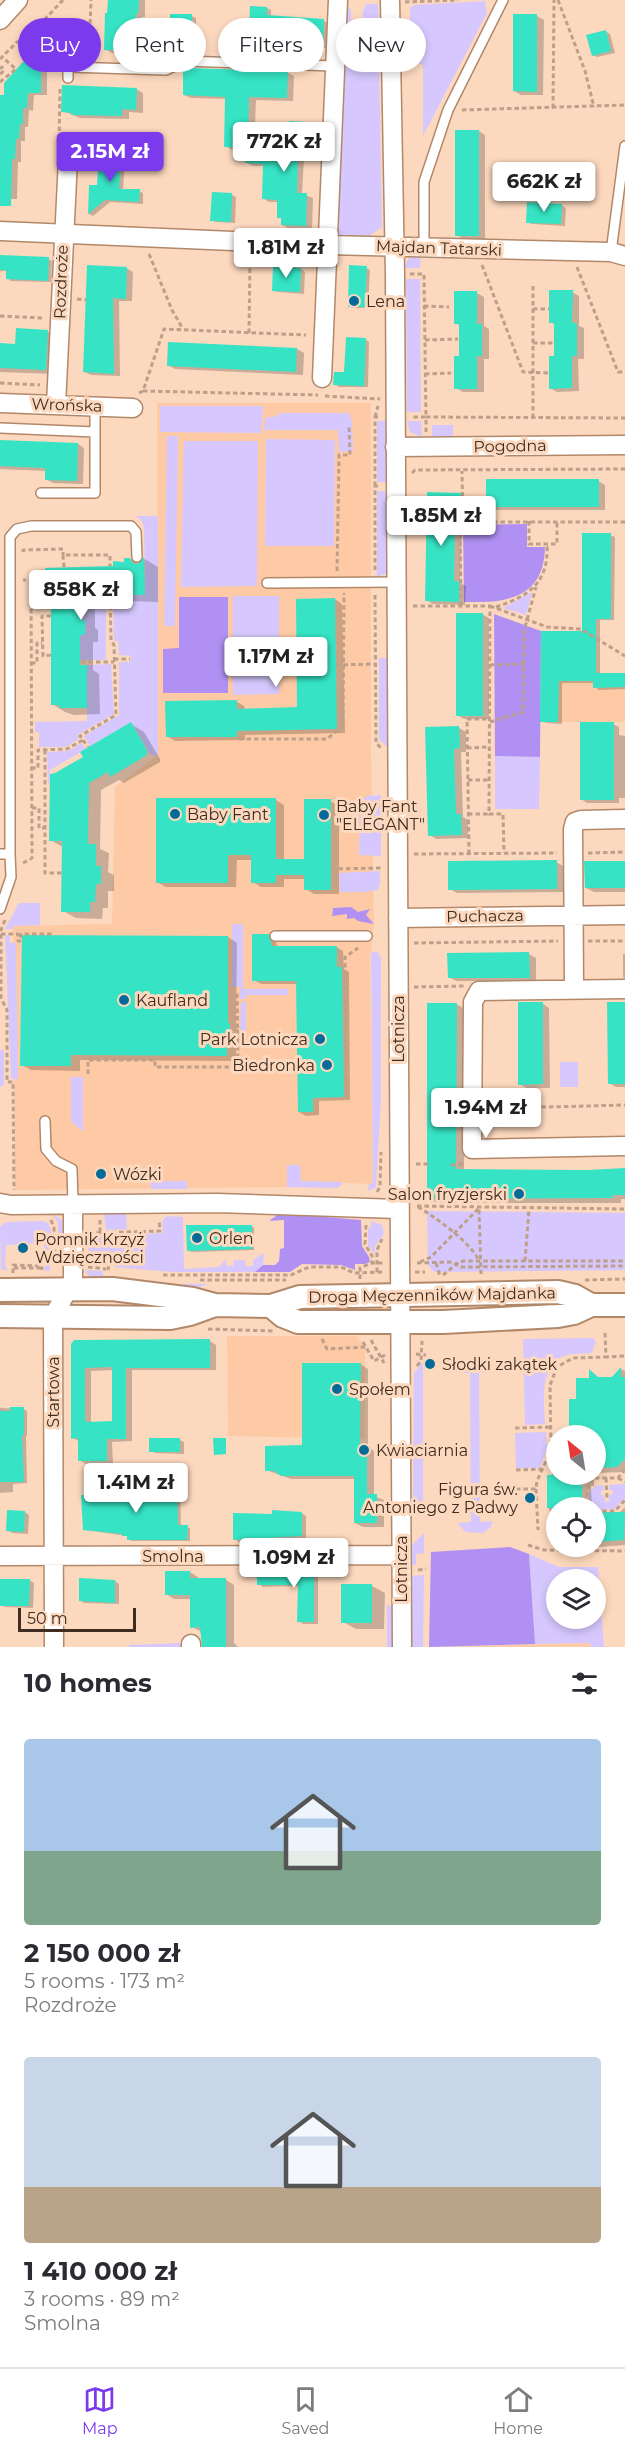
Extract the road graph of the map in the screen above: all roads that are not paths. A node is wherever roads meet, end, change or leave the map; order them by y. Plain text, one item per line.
1 (18, 0) edge
2 (338, 0) edge
3 (503, 0) edge
4 (398, 1) edge
5 (0, 20) edge
6 (334, 66) junction
7 (68, 78) dead end
8 (625, 146) edge
9 (68, 159) dead end
10 (0, 231) edge
11 (63, 235) junction
12 (328, 245) junction
13 (395, 247) junction
14 (424, 248) junction
15 (618, 254) edge
16 (322, 378) dead end
17 (0, 403) edge
18 (56, 405) junction
19 (95, 407) junction
20 (133, 408) dead end
21 (0, 428) edge
22 (95, 432) junction
23 (625, 445) edge
24 (395, 447) junction
25 (41, 493) dead end
26 (137, 557) dead end
27 (396, 582) junction
28 (267, 584) dead end
29 (625, 819) edge
30 (5, 854) edge
31 (0, 909) edge
32 (572, 915) junction
33 (625, 915) edge
34 (405, 917) junction
35 (275, 936) dead end
36 (365, 941) road end
37 (574, 989) junction
38 (625, 989) edge
39 (45, 1120) dead end
40 (625, 1146) edge
41 (7, 1197) edge
42 (73, 1204) junction
43 (407, 1208) junction
44 (70, 1288) junction
45 (0, 1290) edge
46 (400, 1295) junction
47 (215, 1305) junction
48 (591, 1305) junction
49 (625, 1305) edge
50 (271, 1306) junction
51 (0, 1316) edge
52 (53, 1317) junction
53 (401, 1323) junction
54 (400, 1555) junction
55 (0, 1556) edge
56 (54, 1556) junction
57 (54, 1647) edge
58 (402, 1647) edge

1 - 5 street
2 - 6 street
3 - 14 lane
4 - 13 street, Lotnicza
6 - 7 lane
6 - 12 street
8 - 15 lane
9 - 11 street, Rozdroże
10 - 11 street, Majdan Tatarski
11 - 12 street, Majdan Tatarski
11 - 18 street, Rozdroże
12 - 13 street, Majdan Tatarski
12 - 16 street
13 - 14 street, Majdan Tatarski
13 - 24 street, Lotnicza
14 - 15 street, Majdan Tatarski
17 - 18 street, Wrońska
18 - 19 street, Wrońska
19 - 20 street, Wrońska
19 - 22 lane
21 - 22 lane
22 - 25 lane
23 - 24 street, Pogodna
24 - 27 street, Lotnicza
26 - 30 lane
27 - 28 lane
27 - 34 street, Lotnicza
29 - 32 street
30 - 31 lane
32 - 33 street, Puchacza
32 - 34 street, Puchacza
32 - 37 street
34 - 43 street, Lotnicza
35 - 36 lane
37 - 38 street
37 - 40 street
39 - 42 lane
41 - 42 street
42 - 43 street
42 - 44 street
43 - 46 street, Lotnicza
44 - 45 street, Droga Męczenników Majdanka
44 - 47 street, Droga Męczenników Majdanka
44 - 52 street
46 - 48 street, Droga Męczenników Majdanka
46 - 50 street, Droga Męczenników Majdanka
46 - 53 street, Lotnicza
47 - 50 street, Droga Męczenników Majdanka
47 - 52 street, Droga Męczenników Majdanka
48 - 49 street, Droga Męczenników Majdanka
48 - 53 street, Droga Męczenników Majdanka
50 - 53 street, Droga Męczenników Majdanka
51 - 52 street, Droga Męczenników Majdanka
52 - 56 street, Startowa
53 - 54 street, Lotnicza
54 - 56 street, Smolna
54 - 58 street, Lotnicza
55 - 56 street, Smolna
56 - 57 street, Startowa

